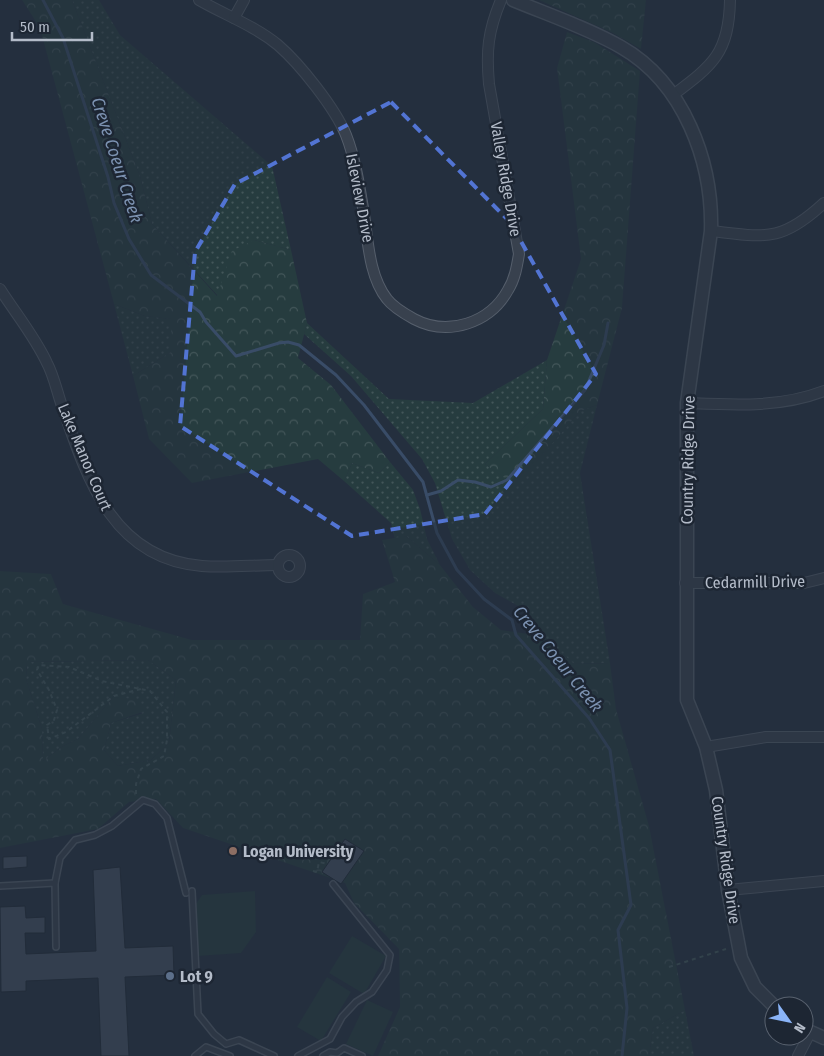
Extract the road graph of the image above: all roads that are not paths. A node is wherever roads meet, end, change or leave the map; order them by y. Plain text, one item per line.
1 (199, 0) edge
2 (244, 0) edge
3 (501, 0) edge
4 (513, 0) edge
5 (730, 0) edge
6 (234, 18) junction
7 (673, 95) junction
8 (824, 203) edge
9 (711, 231) junction
10 (0, 289) edge
11 (452, 327) joint
12 (824, 391) edge
13 (687, 404) junction
14 (278, 565) dead end
15 (824, 578) edge
16 (685, 583) junction
17 (824, 737) edge
18 (706, 747) junction
19 (824, 881) edge
20 (55, 883) junction
21 (333, 884) dead end
22 (0, 886) edge
23 (728, 890) junction
24 (192, 891) dead end
25 (186, 892) dead end
26 (56, 947) dead end
27 (764, 996) edge
28 (338, 1055) edge
29 (195, 1056) edge
30 (230, 1056) edge
31 (274, 1056) edge
32 (298, 1056) edge
33 (323, 1056) edge
34 (362, 1056) edge

1 - 6 street, Isleview Drive
2 - 6 street
3 - 11 street, Valley Ridge Drive
4 - 7 street, Country Ridge Drive
5 - 7 street
6 - 11 street, Isleview Drive
7 - 9 street, Country Ridge Drive
8 - 9 street
9 - 13 street, Country Ridge Drive
10 - 14 street, Lake Manor Court
12 - 13 street
13 - 16 street, Country Ridge Drive
15 - 16 street, Cedarmill Drive
16 - 18 street, Country Ridge Drive
17 - 18 street
18 - 23 street, Country Ridge Drive
19 - 23 street
20 - 22 lane
20 - 25 lane
20 - 26 lane
21 - 32 lane
23 - 27 street, Country Ridge Drive
24 - 31 lane
28 - 33 lane
28 - 34 lane
29 - 30 lane

